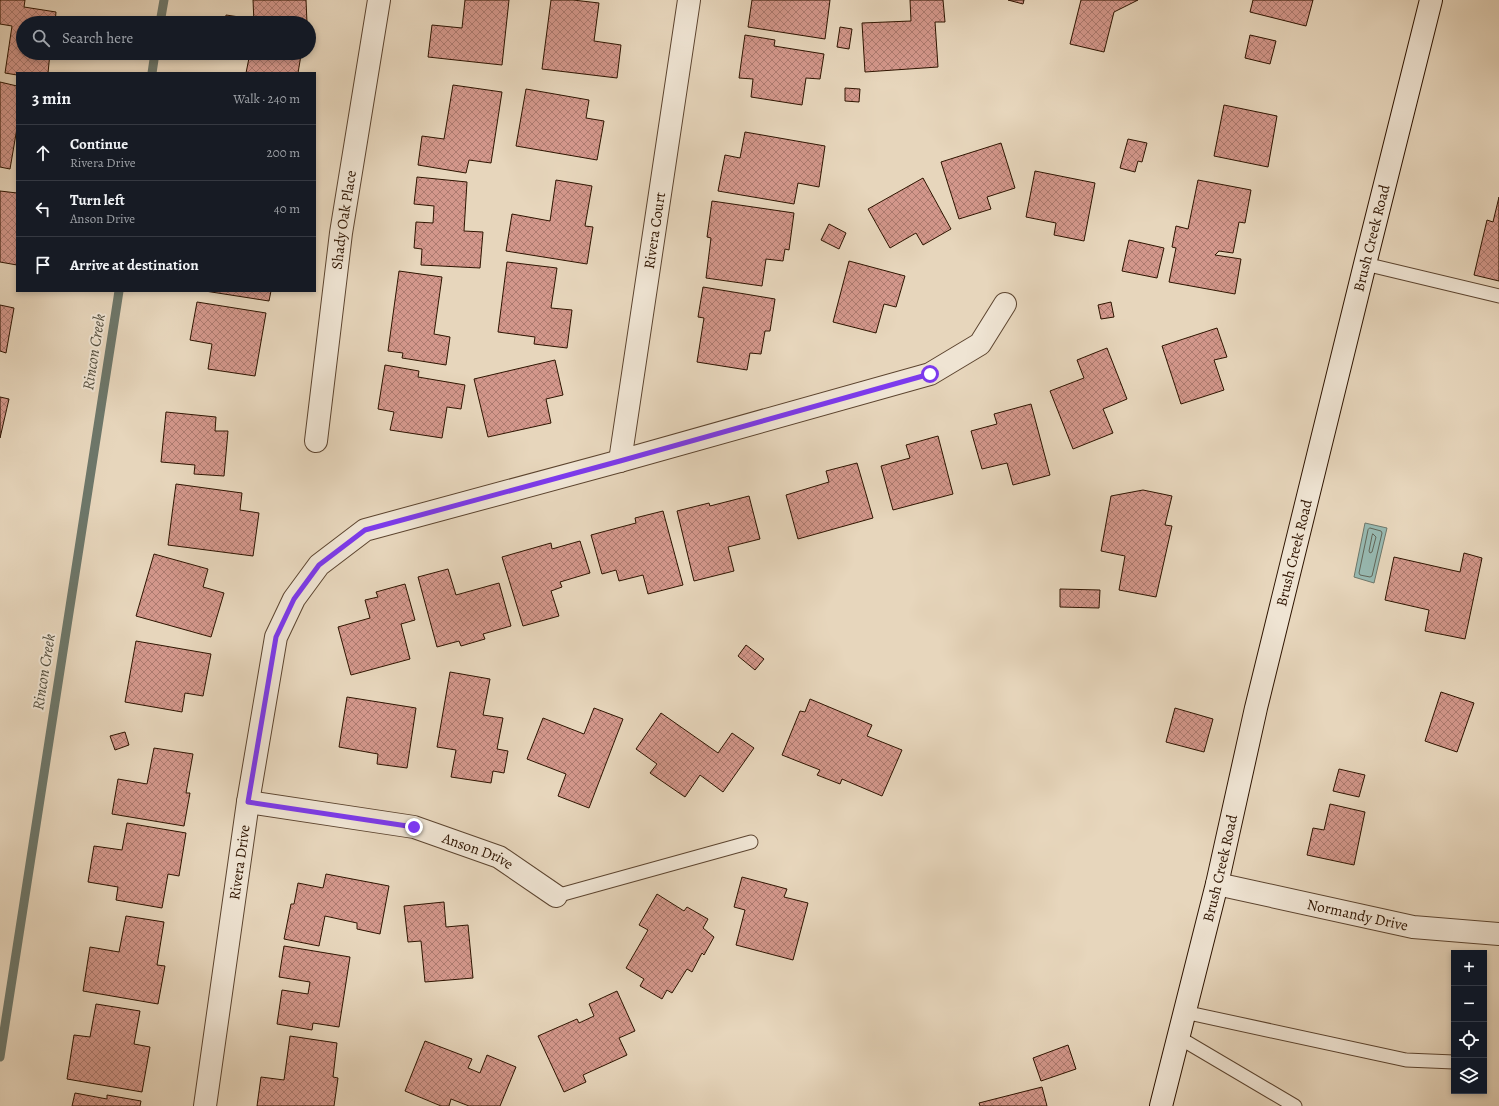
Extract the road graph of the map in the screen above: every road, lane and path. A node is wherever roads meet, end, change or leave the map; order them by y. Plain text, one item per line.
1 (379, 0) edge
2 (689, 0) edge
3 (1431, 0) edge
4 (1365, 264) junction
5 (1499, 296) edge
6 (1005, 304) dead end
7 (316, 441) dead end
8 (620, 461) junction
9 (248, 802) junction
10 (751, 842) dead end
11 (1217, 884) junction
12 (556, 896) joint
13 (1499, 934) edge
14 (1184, 1012) junction
15 (1178, 1037) junction
16 (1451, 1062) edge
17 (205, 1106) edge
18 (1161, 1106) edge
19 (1295, 1106) edge

1 - 7 street, Shady Oak Place
2 - 8 street, Rivera Court
3 - 4 street, Brush Creek Road
4 - 5 lane
4 - 11 street, Brush Creek Road
6 - 8 street, Rivera Drive
8 - 9 street, Rivera Drive
9 - 12 street, Anson Drive
9 - 17 street, Rivera Drive
10 - 12 lane
11 - 13 street, Normandy Drive
11 - 14 street, Brush Creek Road
14 - 15 street, Brush Creek Road
14 - 16 lane
15 - 18 street, Brush Creek Road
15 - 19 lane

